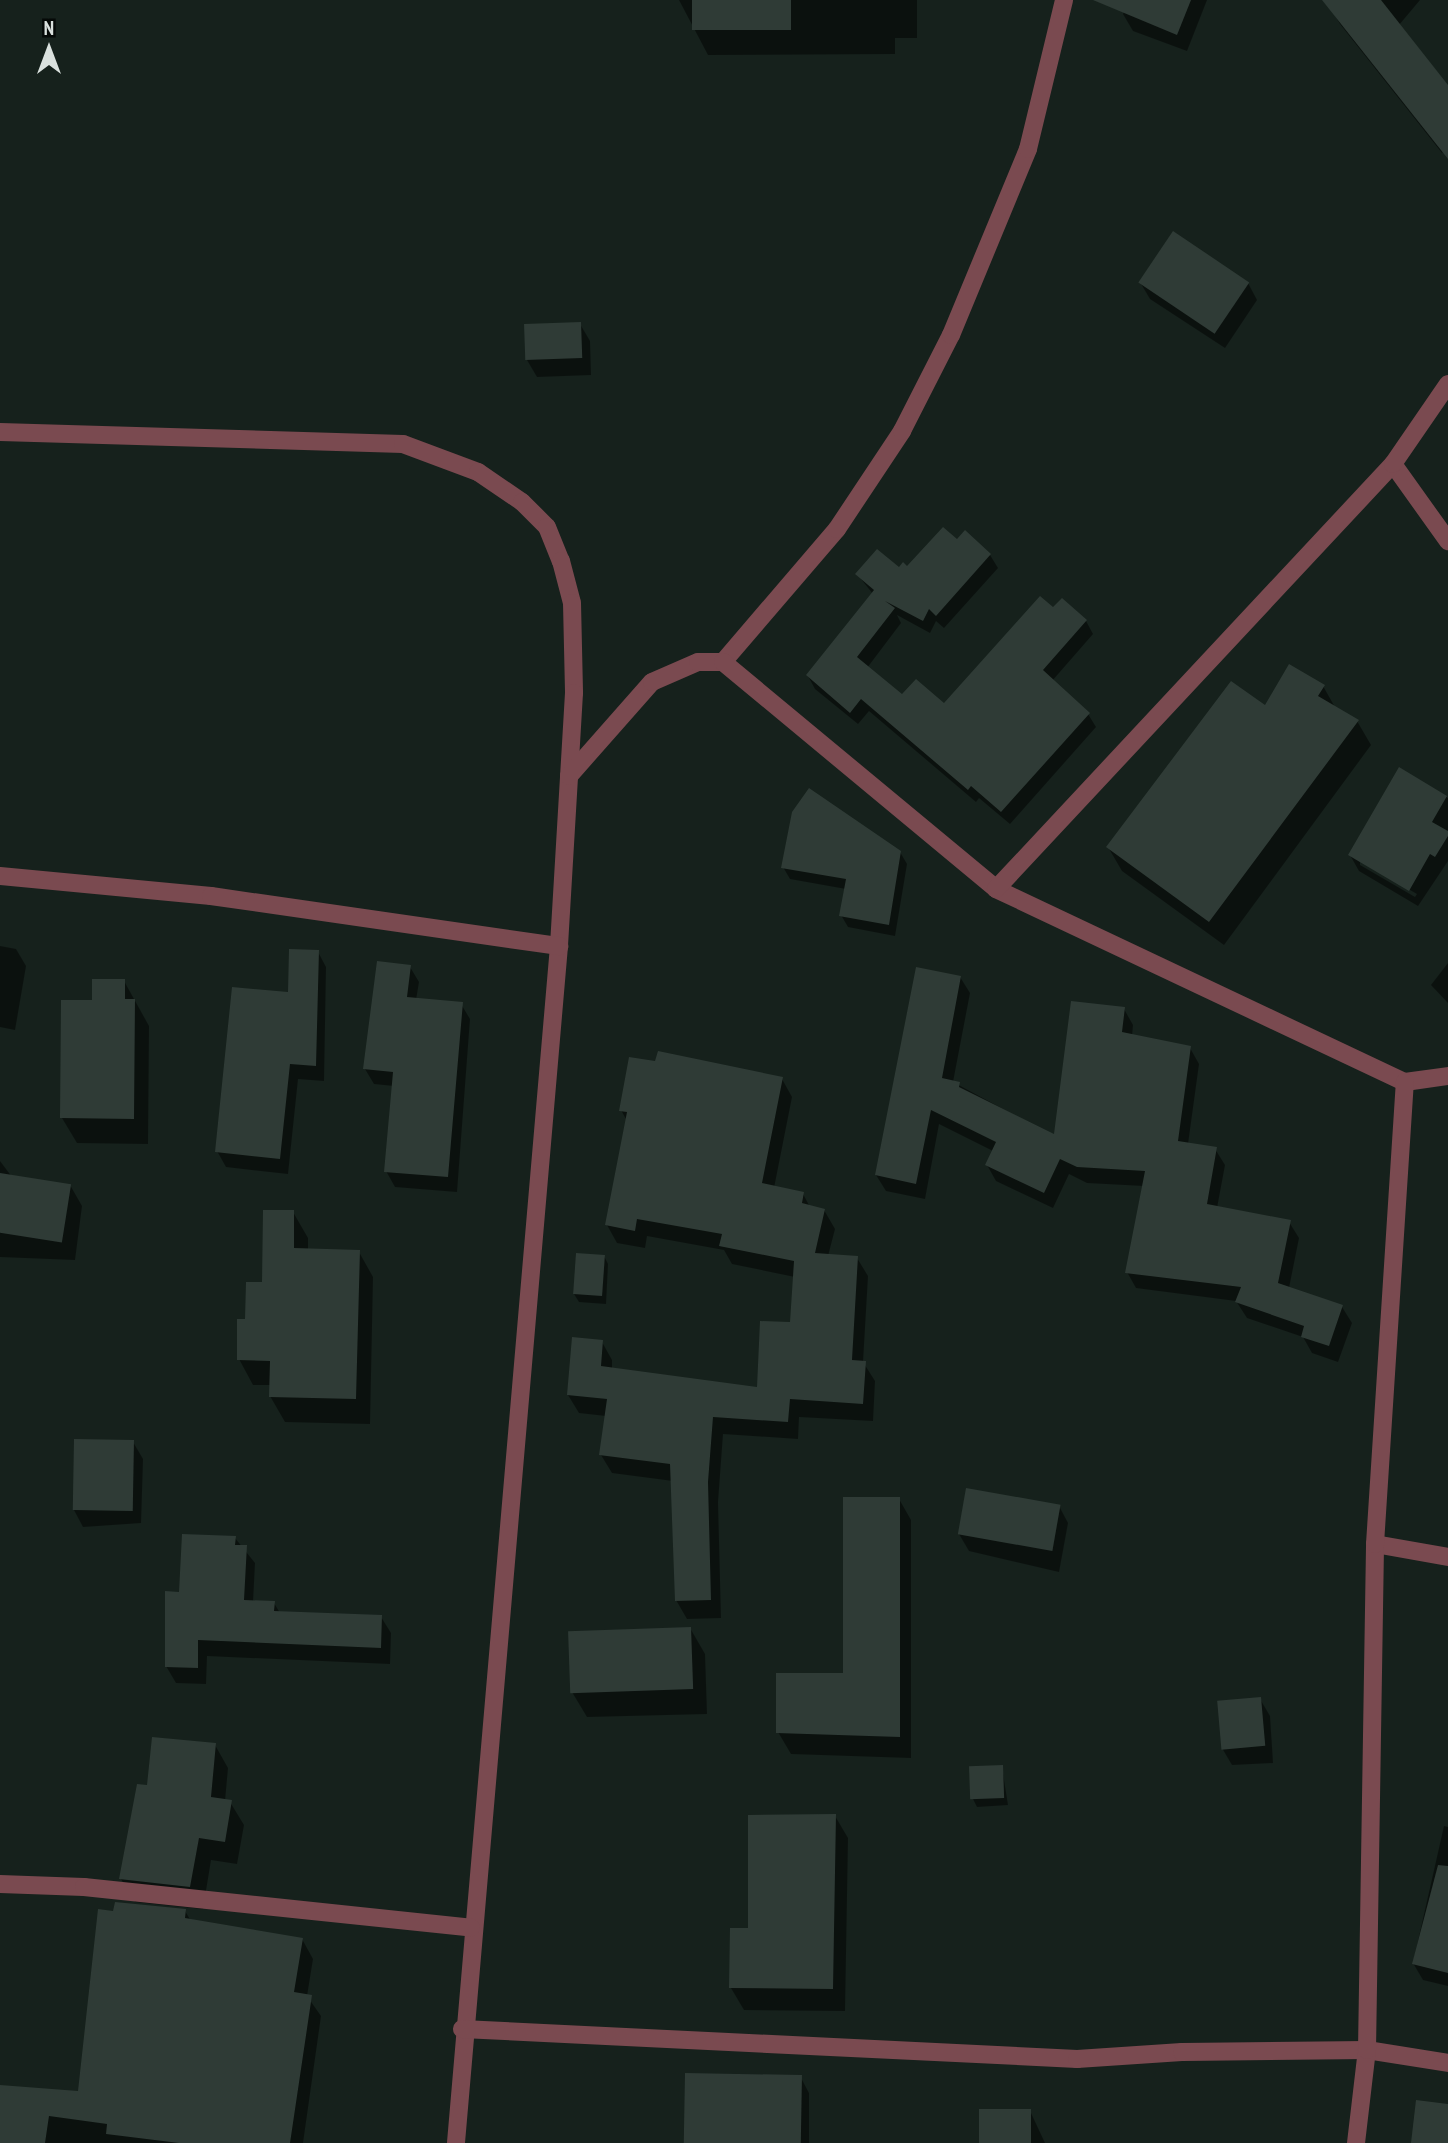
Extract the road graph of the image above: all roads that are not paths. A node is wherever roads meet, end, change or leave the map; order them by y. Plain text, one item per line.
1 (1064, 0) edge
2 (1448, 384) edge
3 (0, 432) edge
4 (1393, 464) junction
5 (1448, 541) edge
6 (723, 662) junction
7 (569, 776) junction
8 (0, 876) edge
9 (996, 889) junction
10 (559, 946) junction
11 (1448, 1076) edge
12 (1405, 1082) junction
13 (1375, 1544) junction
14 (1448, 1557) edge
15 (0, 1884) edge
16 (471, 1927) junction
17 (462, 2029) junction
18 (1367, 2050) junction
19 (1448, 2063) edge
20 (456, 2143) edge
21 (1356, 2143) edge

1 - 6 street
2 - 4 street
3 - 7 street
4 - 5 street
4 - 9 street
6 - 7 street
6 - 9 street
7 - 10 street
8 - 10 street
9 - 12 street
10 - 16 street
11 - 12 street
12 - 13 street
13 - 14 street
13 - 18 street
15 - 16 street
16 - 17 street
17 - 18 street
17 - 20 street
18 - 19 street
18 - 21 street

